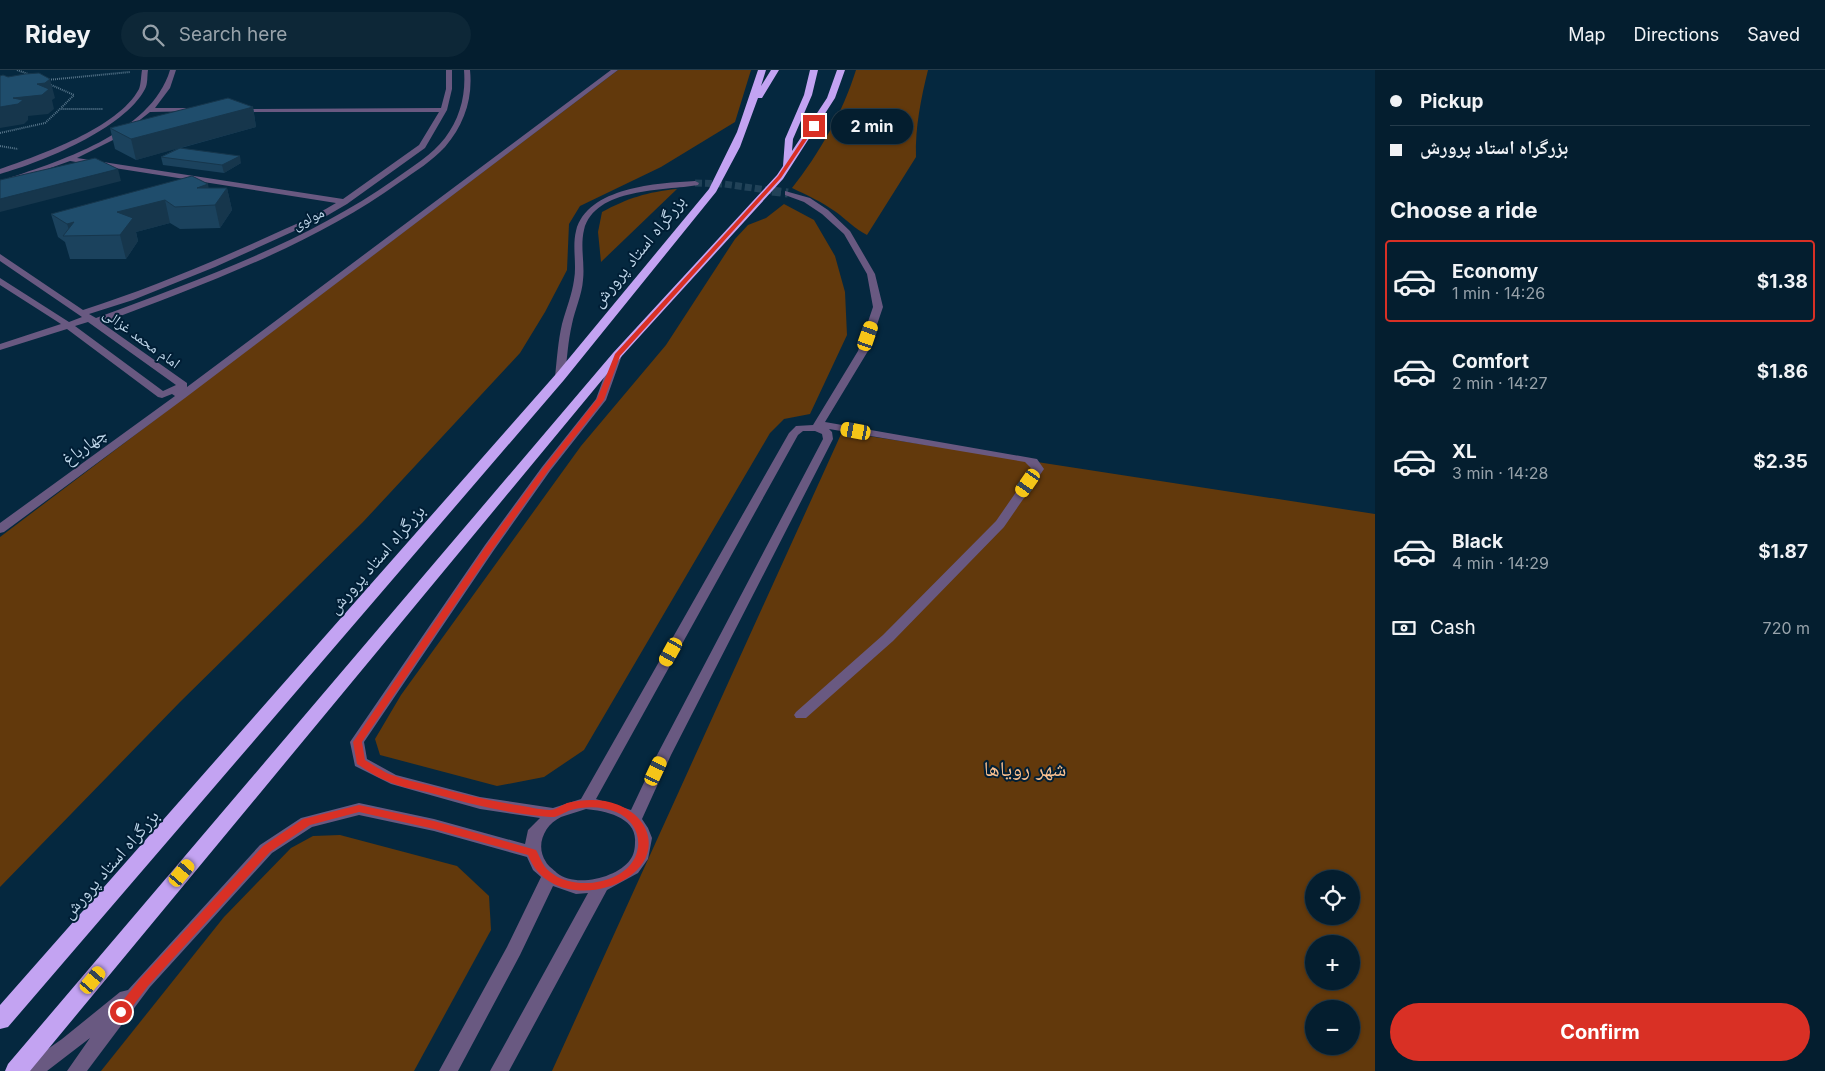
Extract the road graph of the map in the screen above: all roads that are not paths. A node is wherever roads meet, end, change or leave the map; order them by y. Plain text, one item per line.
1 (146, 70) edge
2 (173, 70) edge
3 (449, 70) edge
4 (467, 70) edge
5 (615, 70) edge
6 (762, 70) edge
7 (775, 70) edge
8 (814, 70) edge
9 (840, 70) edge
10 (753, 104) junction
11 (148, 110) junction
12 (208, 110) edge
13 (227, 110) edge
14 (450, 115) junction
15 (415, 152) junction
16 (433, 154) junction
17 (71, 159) junction
18 (787, 168) junction
19 (0, 172) edge
20 (694, 183) tunnel mouth
21 (0, 184) edge
22 (788, 193) tunnel mouth
23 (344, 202) junction
24 (0, 257) edge
25 (0, 281) edge
26 (89, 318) junction
27 (68, 325) junction
28 (0, 347) edge
29 (617, 355) junction
30 (560, 377) junction
31 (178, 393) junction
32 (817, 426) junction
33 (0, 529) edge
34 (801, 715) dead end
35 (586, 803) junction
36 (552, 814) junction
37 (634, 819) junction
38 (532, 852) junction
39 (549, 877) junction
40 (601, 885) junction
41 (144, 982) junction
42 (0, 1020) edge
43 (16, 1071) edge
44 (32, 1071) edge
45 (76, 1071) edge
46 (448, 1071) edge
47 (499, 1071) edge

1 - 19 lane
2 - 11 lane
3 - 14 lane, مولوی
4 - 14 lane, مولوی
5 - 31 lane, چهارباغ
6 - 10 highway, بزرگراه استاد پرورش
7 - 10 highway, بزرگراه استاد پرورش
8 - 18 highway
9 - 18 highway
10 - 30 highway, بزرگراه استاد پرورش
11 - 12 lane
11 - 17 lane
13 - 14 lane
14 - 15 lane, مولوی
14 - 16 lane, مولوی
15 - 16 lane
15 - 23 lane, مولوی
16 - 26 lane, مولوی
17 - 21 lane
17 - 23 lane
18 - 29 highway
20 - 30 lane
22 - 32 lane
23 - 26 lane, مولوی
24 - 26 lane, امام محمد غزالی
25 - 27 lane, امام محمد غزالی
26 - 27 lane
26 - 31 lane, امام محمد غزالی
27 - 28 lane
27 - 31 lane, امام محمد غزالی
29 - 36 lane
29 - 43 highway
30 - 42 highway, بزرگراه استاد پرورش
31 - 33 lane, چهارباغ
32 - 34 lane
32 - 35 lane
32 - 37 lane
35 - 36 lane
35 - 37 lane
36 - 38 lane
37 - 40 lane
38 - 39 lane
38 - 41 lane
39 - 40 lane
39 - 46 lane
40 - 47 lane
41 - 44 lane
41 - 45 lane

